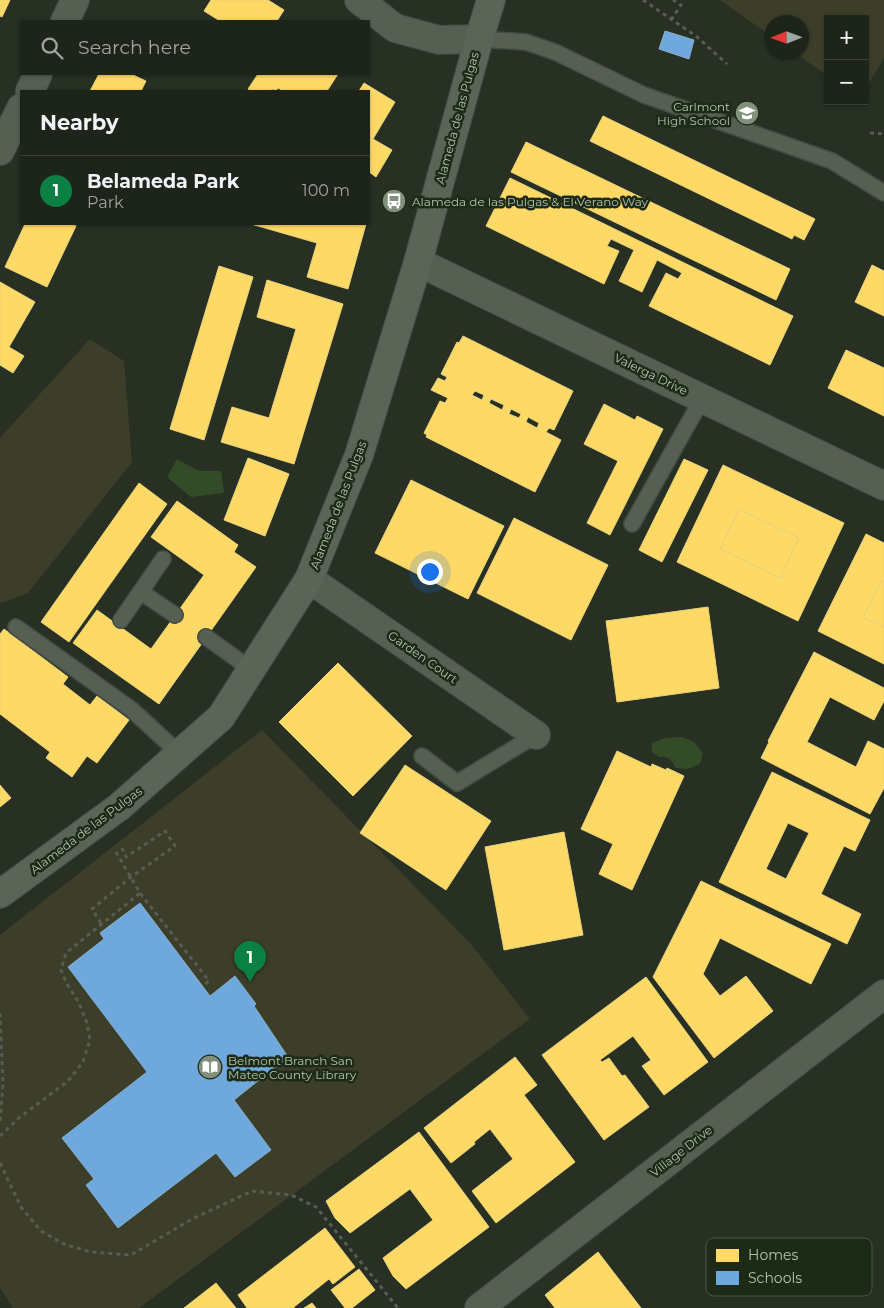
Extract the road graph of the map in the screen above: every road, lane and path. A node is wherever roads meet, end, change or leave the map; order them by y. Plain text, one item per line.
1 (75, 0) edge
2 (359, 0) edge
3 (491, 0) edge
4 (643, 0) edge
5 (673, 0) edge
6 (65, 20) edge
7 (671, 20) junction
8 (478, 38) junction
9 (727, 64) dead end
10 (38, 75) edge
11 (30, 90) edge
12 (20, 110) edge
13 (870, 133) dead end
14 (884, 134) edge
15 (0, 151) edge
16 (884, 193) edge
17 (418, 262) junction
18 (702, 399) junction
19 (884, 486) edge
20 (632, 524) dead end
21 (163, 559) dead end
22 (309, 579) junction
23 (140, 592) junction
24 (175, 615) dead end
25 (121, 620) dead end
26 (16, 628) dead end
27 (206, 637) dead end
28 (252, 670) junction
29 (536, 735) joint
30 (180, 754) junction
31 (422, 756) dead end
32 (122, 848) dead end
33 (116, 852) dead end
34 (131, 877) junction
35 (140, 893) junction
36 (0, 894) edge
37 (101, 924) junction
38 (203, 986) dead end
39 (884, 994) edge
40 (0, 1013) edge
41 (0, 1122) edge
42 (0, 1136) edge
43 (0, 1163) edge
44 (489, 1305) edge
45 (398, 1308) edge

1 - 6 street
2 - 8 street
3 - 8 main road, Alameda de las Pulgas
4 - 7 path
5 - 7 path
7 - 9 path
8 - 16 lane
8 - 17 main road, Alameda de las Pulgas
10 - 11 street
12 - 15 street
13 - 14 path
17 - 18 street, Valerga Drive
17 - 22 main road, Alameda de las Pulgas
18 - 19 street, Valerga Drive
18 - 20 lane
21 - 23 lane
22 - 28 main road, Alameda de las Pulgas
22 - 29 street, Garden Court
23 - 24 lane
23 - 25 lane
26 - 30 lane
27 - 28 lane
28 - 30 main road, Alameda de las Pulgas
29 - 31 lane
30 - 36 main road, Alameda de las Pulgas
32 - 34 path
33 - 34 path
34 - 35 path
34 - 37 path
35 - 37 path
35 - 38 path
37 - 42 path
39 - 44 street, Village Drive
40 - 41 path
43 - 45 path

